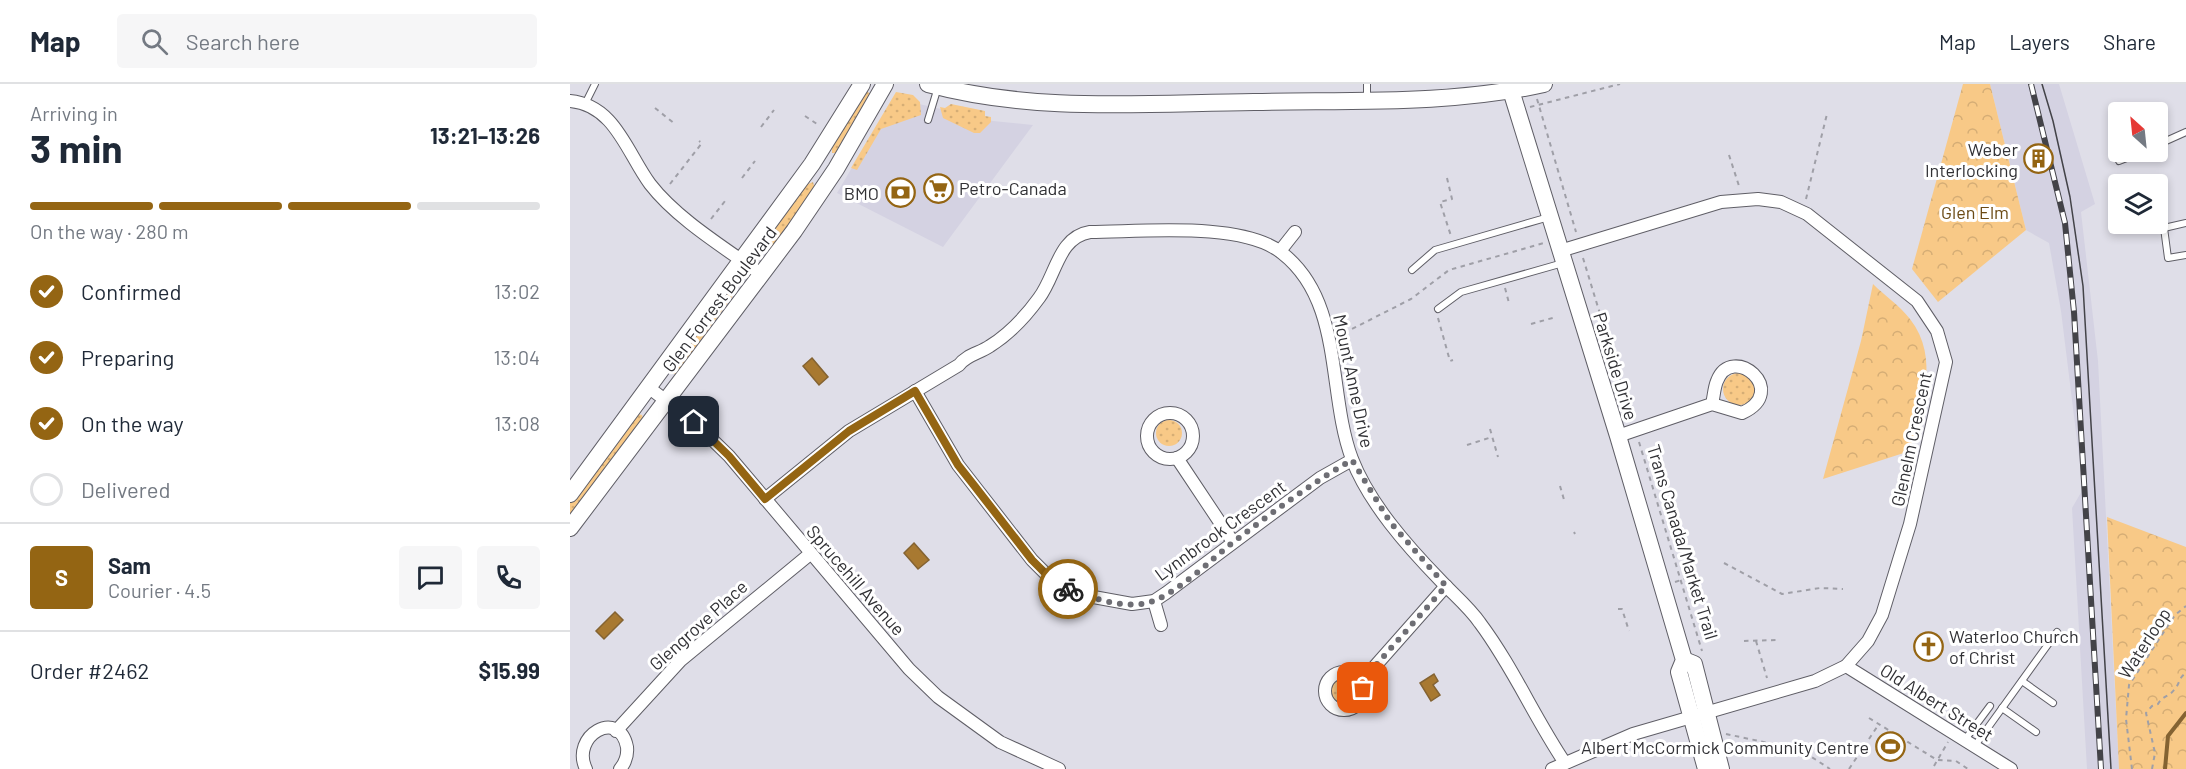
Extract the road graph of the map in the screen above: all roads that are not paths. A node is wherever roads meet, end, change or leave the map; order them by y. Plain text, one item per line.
1 (595, 84) edge
2 (862, 84) edge
3 (885, 84) edge
4 (1544, 84) edge
5 (933, 85) edge
6 (1510, 87) edge
7 (1367, 92) edge
8 (570, 101) edge
9 (585, 104) junction
10 (928, 120) dead end
11 (2186, 132) edge
12 (2168, 140) edge
13 (1550, 217) junction
14 (2186, 223) edge
15 (1295, 232) dead end
16 (1280, 251) junction
17 (1560, 251) junction
18 (2186, 255) edge
19 (742, 260) junction
20 (1412, 270) dead end
21 (761, 274) junction
22 (1438, 309) road end
23 (648, 387) junction
24 (915, 391) junction
25 (667, 402) junction
26 (1712, 404) junction
27 (1618, 436) junction
28 (1177, 458) dead end
29 (1352, 460) junction
30 (570, 494) edge
31 (765, 499) junction
32 (570, 528) edge
33 (1233, 542) junction
34 (810, 554) junction
35 (1446, 586) junction
36 (1154, 601) junction
37 (1161, 625) dead end
38 (2057, 632) dead end
39 (1846, 666) junction
40 (2022, 681) junction
41 (1361, 682) dead end
42 (2053, 703) dead end
43 (1990, 706) dead end
44 (2002, 708) junction
45 (1698, 714) junction
46 (616, 731) junction
47 (2036, 732) dead end
48 (1969, 744) junction
49 (1565, 763) junction
50 (586, 769) edge
51 (620, 769) edge
52 (1059, 769) edge
53 (1552, 769) edge
54 (1706, 769) edge
55 (1721, 769) edge
56 (2010, 769) edge

1 - 9 lane
2 - 19 street, Glen Forrest Boulevard
3 - 21 street, Glen Forrest Boulevard
4 - 6 street
5 - 7 street
5 - 10 lane
6 - 7 street
6 - 13 street, Parkside Drive
8 - 9 street
9 - 19 street
11 - 12 lane
13 - 17 street, Parkside Drive
13 - 20 lane
14 - 18 lane
15 - 16 street
16 - 24 street, Mount Anne Drive
16 - 29 street, Mount Anne Drive
17 - 22 lane
17 - 27 street, Parkside Drive
17 - 39 street, Glenelm Crescent
19 - 21 street
19 - 23 street, Glen Forrest Boulevard
21 - 25 street, Glen Forrest Boulevard
23 - 25 street, Sprucehill Avenue
23 - 30 street, Glen Forrest Boulevard
24 - 31 street, Mount Anne Drive
24 - 36 street, Lynnbrook Crescent
25 - 31 street, Sprucehill Avenue
25 - 32 street, Glen Forrest Boulevard
26 - 26 street
26 - 27 street
27 - 45 street, Parkside Drive
28 - 33 street
29 - 33 street, Lynnbrook Crescent
29 - 35 street, Mount Anne Drive
31 - 34 street, Sprucehill Avenue
33 - 36 street, Lynnbrook Crescent
34 - 46 street, Glengrove Place
34 - 52 street, Sprucehill Avenue
35 - 41 street
35 - 49 street, Mount Anne Drive
36 - 37 street
38 - 40 lane
39 - 45 street, Glenelm Crescent
39 - 48 street, Old Albert Street
40 - 42 lane
40 - 44 lane
43 - 48 lane
44 - 47 lane
44 - 48 lane
45 - 49 street, Glenelm Crescent
45 - 54 street, Parkside Drive
45 - 55 street, Parkside Drive
46 - 50 street
46 - 51 street
48 - 56 street, Old Albert Street
49 - 53 street, Glenelm Crescent

